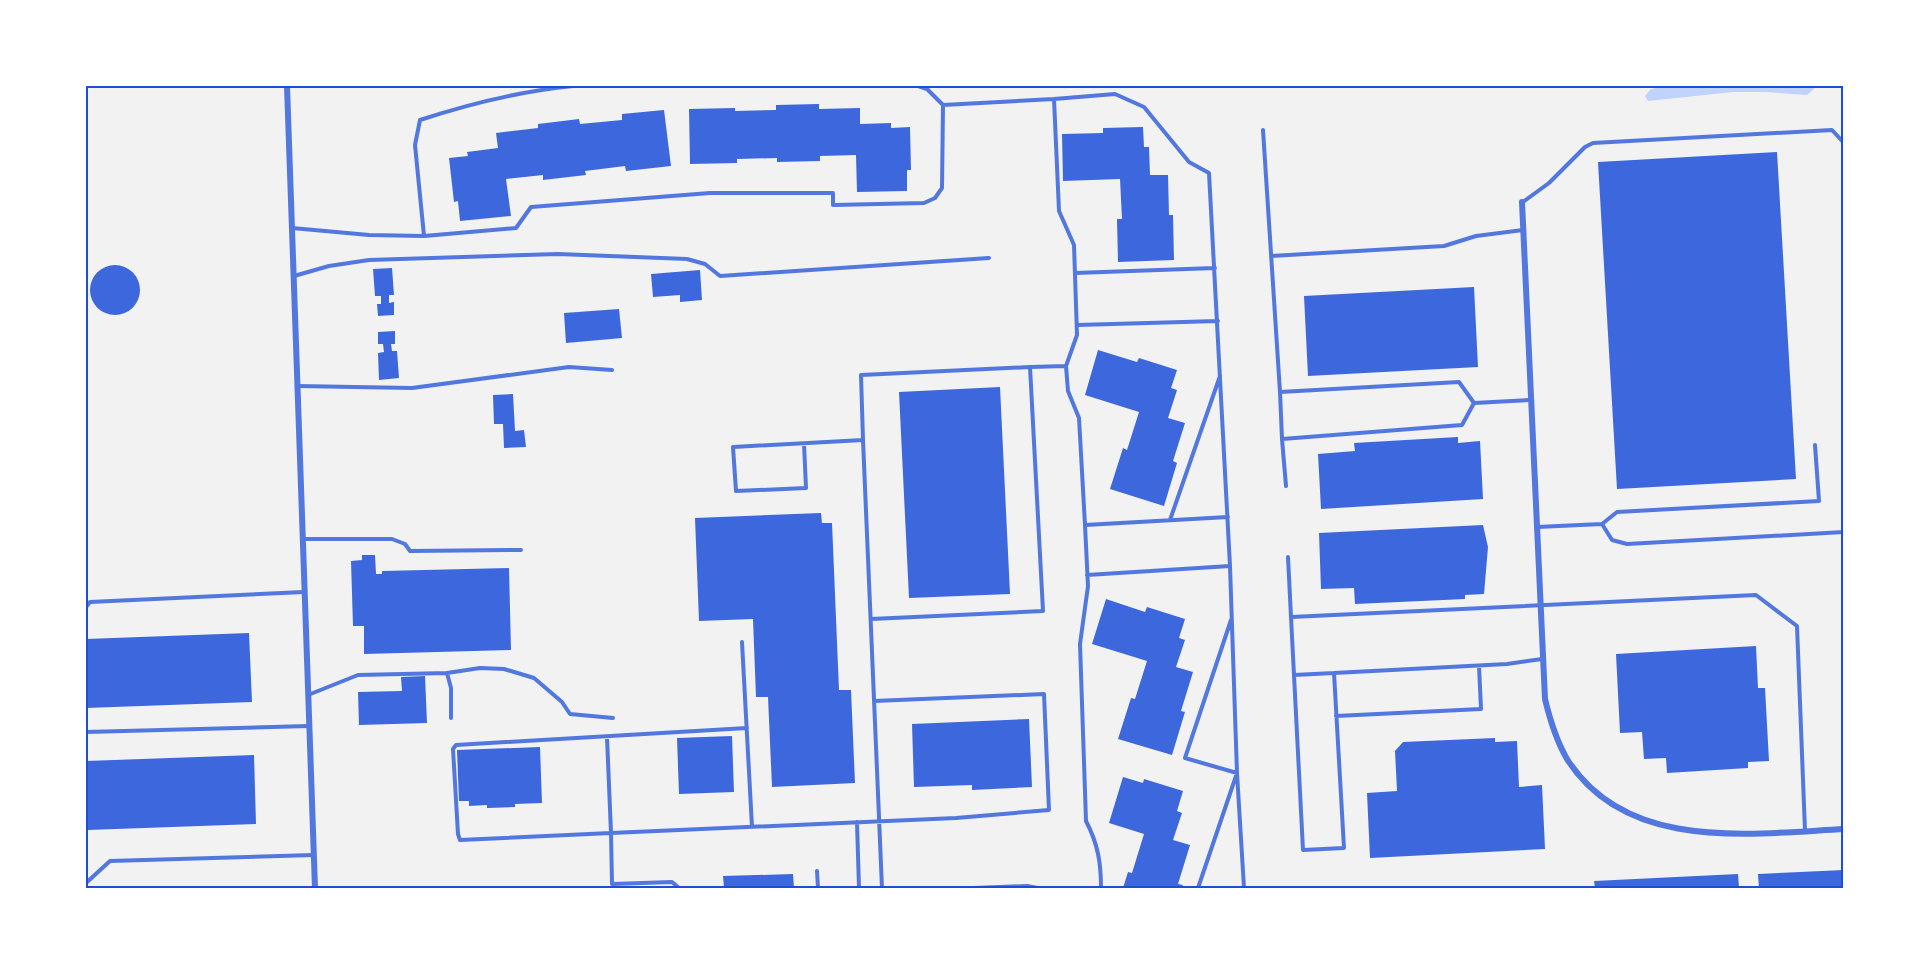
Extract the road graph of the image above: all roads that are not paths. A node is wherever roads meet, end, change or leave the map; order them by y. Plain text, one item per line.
1 (287, 86) edge
2 (573, 86) edge
3 (918, 86) edge
4 (1054, 99) junction
5 (943, 105) junction
6 (1263, 130) dead end
7 (1844, 143) edge
8 (1522, 202) joint
9 (291, 227) junction
10 (1523, 230) junction
11 (424, 236) junction
12 (1271, 256) junction
13 (989, 258) dead end
14 (1215, 268) junction
15 (1075, 273) junction
16 (293, 276) junction
17 (1218, 321) junction
18 (1077, 325) junction
19 (1066, 366) junction
20 (1030, 367) junction
21 (612, 370) dead end
22 (1221, 372) junction
23 (296, 386) junction
24 (1280, 392) junction
25 (1530, 400) junction
26 (1474, 403) junction
27 (1282, 438) junction
28 (863, 440) junction
29 (804, 444) junction
30 (1815, 445) dead end
31 (1286, 486) dead end
32 (1228, 517) junction
33 (1170, 520) junction
34 (1602, 524) junction
35 (1085, 525) junction
36 (1536, 527) junction
37 (1844, 532) edge
38 (302, 539) junction
39 (520, 550) dead end
40 (1288, 557) dead end
41 (1230, 566) junction
42 (1087, 575) junction
43 (304, 592) junction
44 (1539, 605) junction
45 (86, 607) edge
46 (1232, 615) junction
47 (1291, 617) junction
48 (871, 619) junction
49 (742, 642) dead end
50 (1542, 659) junction
51 (1479, 666) junction
52 (447, 673) junction
53 (1334, 673) junction
54 (1294, 675) junction
55 (308, 695) junction
56 (874, 701) junction
57 (1336, 716) junction
58 (451, 718) dead end
59 (613, 718) dead end
60 (309, 726) junction
61 (747, 728) junction
62 (86, 732) edge
63 (607, 737) junction
64 (1237, 773) junction
65 (879, 821) junction
66 (857, 822) junction
67 (752, 827) junction
68 (1844, 829) edge
69 (1805, 831) junction
70 (611, 833) junction
71 (314, 855) junction
72 (817, 871) dead end
73 (86, 884) edge
74 (315, 888) edge
75 (679, 888) edge
76 (818, 888) edge
77 (859, 888) edge
78 (882, 888) edge
79 (974, 888) edge
80 (1038, 888) edge
81 (1101, 888) edge
82 (1198, 888) edge
83 (1243, 888) edge

1 - 9 street
2 - 11 lane
3 - 5 lane
4 - 5 lane
4 - 14 lane
4 - 15 lane
5 - 11 lane
6 - 12 lane
7 - 8 lane
8 - 10 street
9 - 11 lane
9 - 16 street
10 - 12 lane
10 - 25 street
12 - 24 lane
13 - 16 lane
14 - 15 lane
14 - 17 lane
15 - 18 lane
16 - 23 street
17 - 18 lane
17 - 22 lane
18 - 19 lane
19 - 20 lane
19 - 35 lane
20 - 28 lane
20 - 48 lane
21 - 23 lane
22 - 32 lane
22 - 33 lane
23 - 38 street
24 - 26 lane
24 - 27 lane
25 - 26 lane
25 - 36 street
26 - 27 lane
27 - 31 lane
28 - 29 lane
28 - 48 lane
29 - 29 lane
30 - 34 lane
32 - 33 lane
32 - 41 lane
33 - 35 lane
34 - 36 lane
34 - 37 lane
35 - 42 lane
36 - 44 street
38 - 39 lane
38 - 43 street
40 - 47 lane
41 - 42 lane
41 - 46 lane
42 - 81 lane
43 - 45 lane
43 - 55 street
44 - 47 lane
44 - 50 street
44 - 69 lane
46 - 64 lane
46 - 64 lane
47 - 54 lane
48 - 56 lane
49 - 61 lane
50 - 51 lane
50 - 69 street
51 - 53 lane
51 - 57 lane
52 - 55 lane
52 - 58 lane
52 - 59 lane
53 - 54 lane
53 - 57 lane
54 - 57 lane
55 - 60 street
56 - 65 lane
56 - 65 lane
60 - 62 lane
60 - 71 street
61 - 63 lane
61 - 67 lane
63 - 70 lane
63 - 70 lane
64 - 82 lane
64 - 83 lane
65 - 66 lane
65 - 78 lane
66 - 67 lane
66 - 77 lane
67 - 70 lane
68 - 69 street
70 - 75 lane
71 - 73 lane
71 - 74 street
72 - 76 lane
79 - 80 lane

